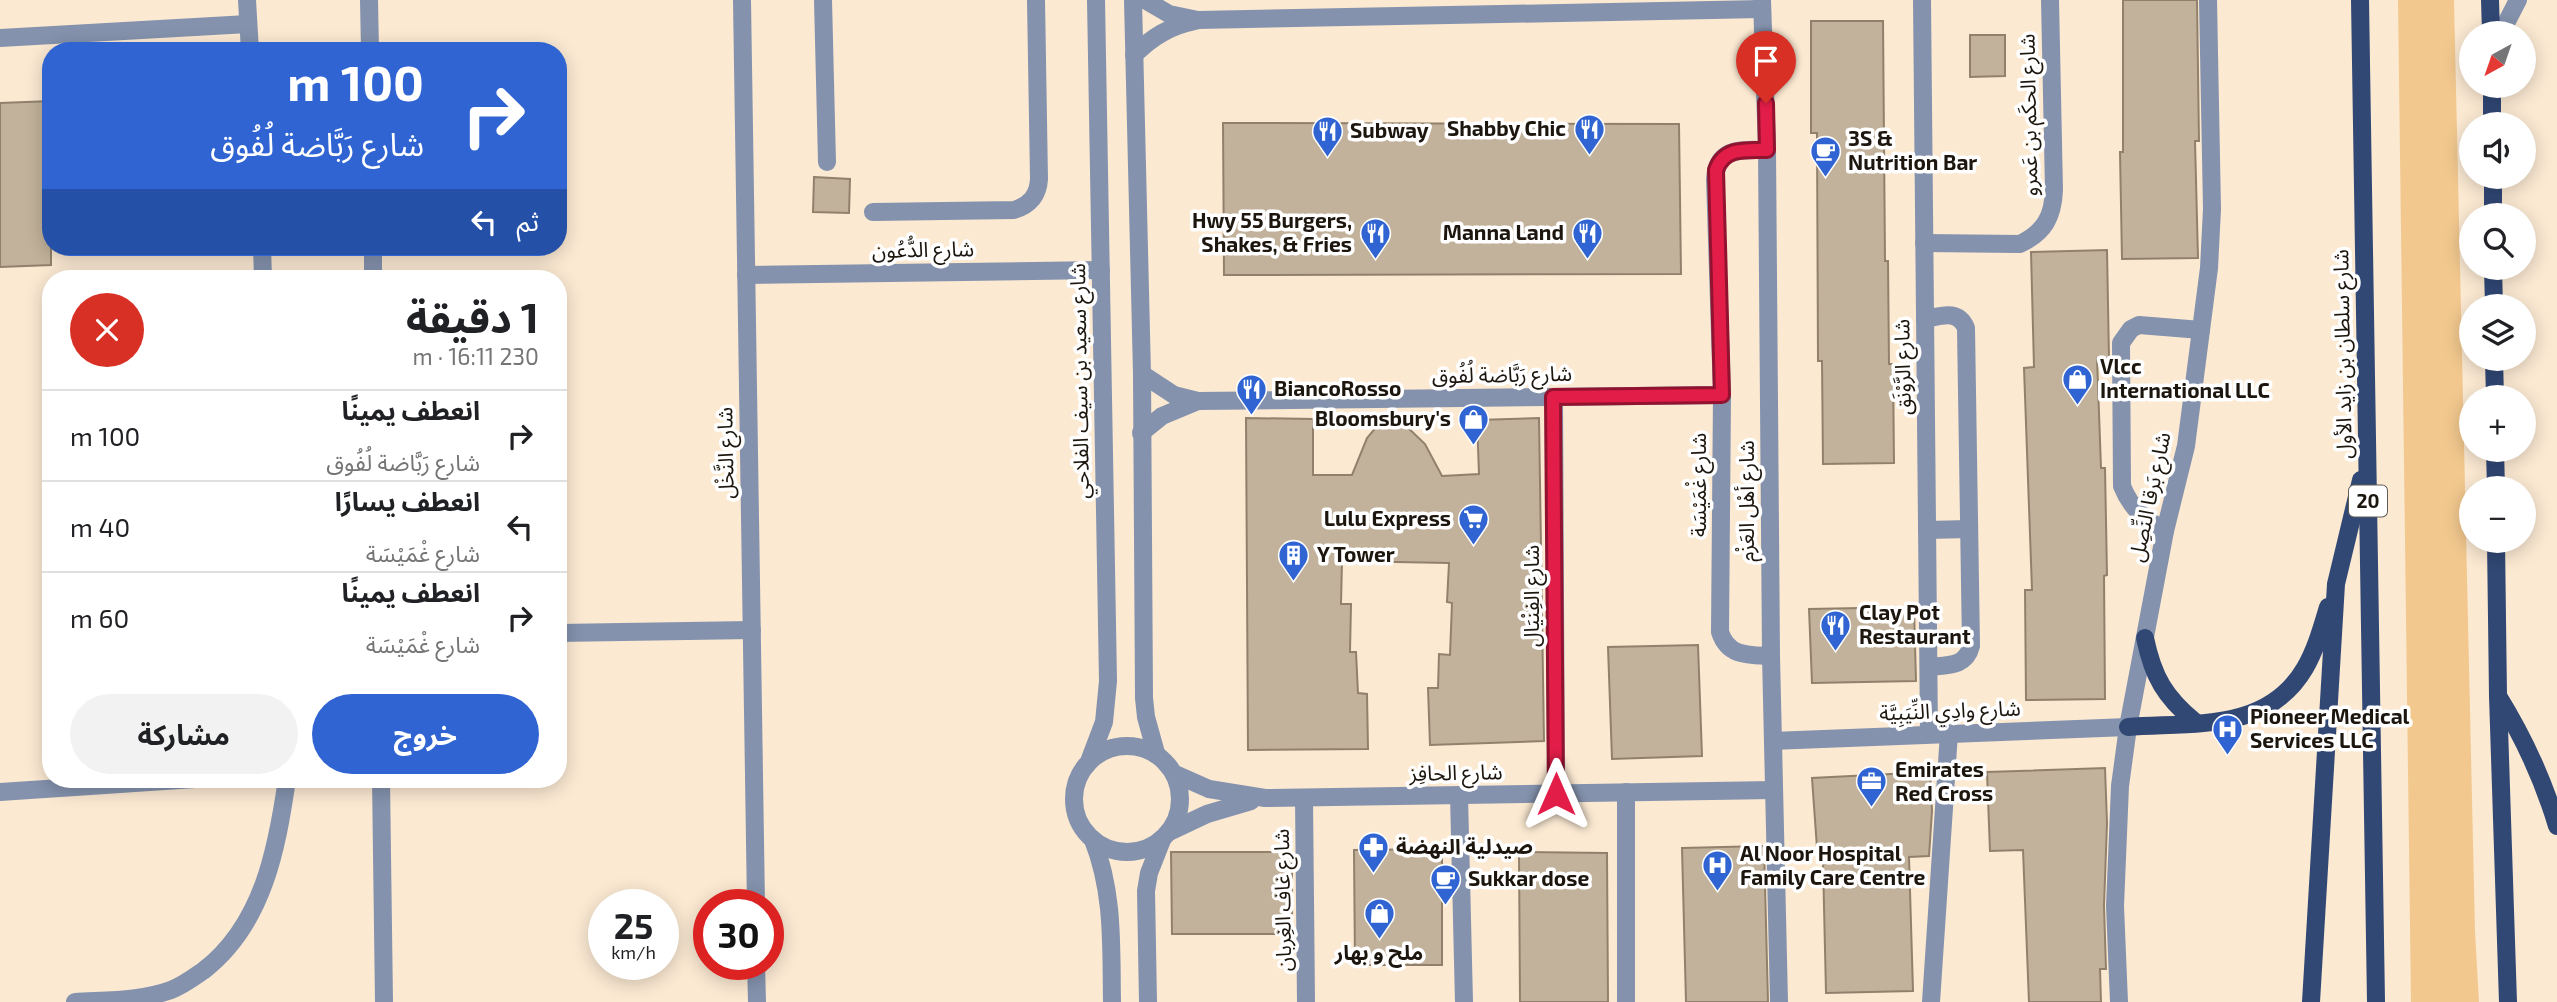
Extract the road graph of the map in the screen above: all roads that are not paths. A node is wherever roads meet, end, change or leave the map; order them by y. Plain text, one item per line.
1 (247, 0) edge
2 (369, 0) edge
3 (742, 0) edge
4 (823, 0) edge
5 (1036, 0) edge
6 (1096, 0) edge
7 (1133, 0) edge
8 (1145, 0) edge
9 (1922, 0) edge
10 (2050, 0) edge
11 (2208, 0) edge
12 (2360, 0) edge
13 (2490, 0) edge
14 (2518, 0) edge
15 (1762, 4) edge
16 (1501, 7) edge
17 (1198, 20) junction
18 (2491, 21) edge
19 (2507, 21) edge
20 (248, 24) junction
21 (0, 38) edge
22 (249, 42) edge
23 (370, 42) edge
24 (1134, 55) junction
25 (1767, 150) junction
26 (827, 162) dead end
27 (873, 212) dead end
28 (1924, 243) junction
29 (1101, 270) junction
30 (746, 275) junction
31 (1925, 319) junction
32 (2201, 330) junction
33 (1142, 374) junction
34 (1722, 395) junction
35 (1553, 397) junction
36 (1198, 401) junction
37 (1141, 433) junction
38 (2367, 457) junction
39 (1969, 529) junction
40 (1927, 530) junction
41 (2165, 531) junction
42 (2496, 553) edge
43 (2336, 584) junction
44 (751, 630) junction
45 (567, 633) edge
46 (2145, 638) junction
47 (1771, 656) junction
48 (1929, 667) junction
49 (2498, 696) junction
50 (2196, 722) junction
51 (2128, 727) junction
52 (1949, 733) junction
53 (1929, 734) junction
54 (1773, 741) junction
55 (1156, 753) junction
56 (1090, 759) junction
57 (1175, 774) junction
58 (60, 788) edge
59 (286, 788) edge
60 (381, 788) edge
61 (1774, 790) junction
62 (0, 792) edge
63 (1626, 793) junction
64 (1556, 794) junction
65 (1459, 795) junction
66 (1304, 798) junction
67 (1265, 799) junction
68 (2557, 826) edge
69 (1167, 835) junction
70 (1093, 841) junction
71 (755, 889) edge
72 (756, 980) edge
73 (75, 1002) edge
74 (384, 1002) edge
75 (757, 1002) edge
76 (1112, 1002) edge
77 (1148, 1002) edge
78 (1306, 1002) edge
79 (1464, 1002) edge
80 (1626, 1002) edge
81 (1779, 1002) edge
82 (1931, 1002) edge
83 (2119, 1002) edge
84 (2311, 1002) edge
85 (2376, 1002) edge
86 (2508, 1002) edge

1 - 20 street
2 - 23 street
3 - 30 street, شارع النَّخْل
4 - 26 street
5 - 27 street
6 - 29 street, شارع سعيد بن سيف الفلاحي
7 - 24 street
8 - 17 street
9 - 28 street, شارع الرَّوْنَق
10 - 28 street, شارع الحكَم بن عَمرو
11 - 32 street, شارع بَرقا النِّصِل
12 - 38 main road, شارع سلطان بن زايد الأول / 20
13 - 18 main road
14 - 19 street
15 - 16 street
15 - 25 street, شارع أهْل العَزْم
16 - 17 street
17 - 24 street
20 - 21 street
20 - 22 street
24 - 33 street
25 - 34 street, شارع غْمَيْسَة
25 - 47 street, شارع أهْل العَزْم
28 - 31 street, شارع الرَّوْنَق
29 - 30 street, شارع الدُّعُون
29 - 56 street, شارع سعيد بن سيف الفلاحي
30 - 44 street, شارع النَّخْل
31 - 39 street
31 - 40 street, شارع الرَّوْنَق
32 - 41 street, شارع بَرقا النِّصِل
32 - 41 street
33 - 36 street, شارع رَبَّاضة لُفُوق
33 - 37 street
34 - 35 street, شارع رَبَّاضة لُفُوق
34 - 47 street, شارع غْمَيْسَة
35 - 36 street, شارع رَبَّاضة لُفُوق
35 - 64 street, شارع الفِنْيَال
36 - 37 street, شارع رَبَّاضة لُفُوق
37 - 55 street
38 - 43 main road
38 - 85 main road, شارع سلطان بن زايد الأول / 20
39 - 40 street
39 - 48 street
40 - 48 street, شارع الرَّوْنَق
41 - 46 street, شارع بَرقا النِّصِل
42 - 49 main road
43 - 50 main road
43 - 84 main road
44 - 45 street
44 - 71 street, شارع النَّخْل
46 - 50 main road
46 - 51 street, شارع بَرقا النِّصِل
47 - 54 street, شارع أهْل العَزْم
48 - 53 street, شارع الرَّوْنَق
49 - 68 main road
49 - 86 main road
50 - 51 main road
51 - 52 street, شارع وادِي النِّيَبِيَّة
51 - 83 street, شارع بَرقا النِّصِل
52 - 53 street, شارع وادِي النِّيَبِيَّة
52 - 82 street
53 - 54 street, شارع وادِي النِّيَبِيَّة
54 - 61 street, شارع أهْل العَزْم
55 - 56 street
55 - 57 street
56 - 70 street
57 - 67 street, شارع الحافِز
57 - 69 street
58 - 62 street
59 - 73 street
60 - 74 street
61 - 63 street, شارع الحافِز
61 - 81 street, شارع أهْل العَزْم
63 - 64 street, شارع الحافِز
63 - 80 street
64 - 65 street, شارع الحافِز
65 - 66 street, شارع الحافِز
65 - 79 street
66 - 67 street, شارع الحافِز
66 - 78 street, شارع غاف الغِربان
67 - 69 street, شارع الحافِز
69 - 70 street
69 - 77 street
70 - 76 street
72 - 75 street

